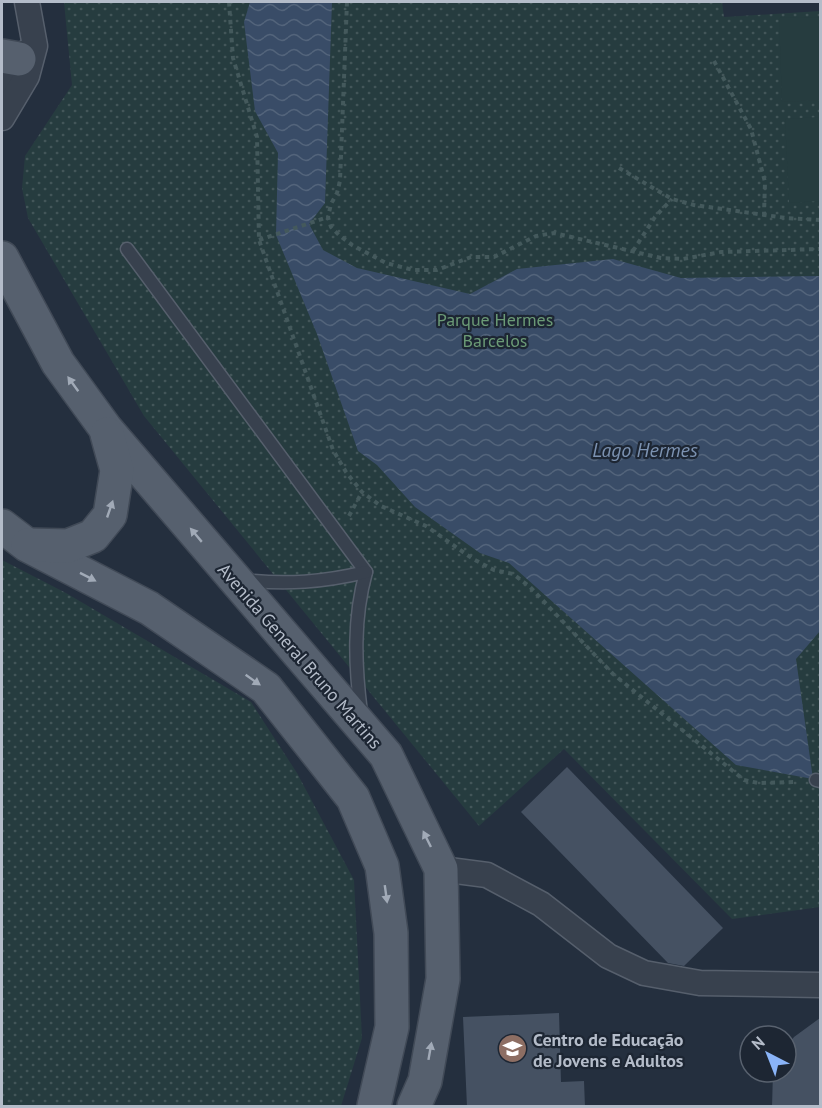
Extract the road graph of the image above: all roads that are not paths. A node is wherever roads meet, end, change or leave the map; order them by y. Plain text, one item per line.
1 (27, 2) edge
2 (14, 60) edge
3 (2, 118) edge
4 (127, 249) dead end
5 (2, 258) edge
6 (106, 429) junction
7 (14, 535) edge
8 (366, 572) junction
9 (233, 578) junction
10 (363, 729) junction
11 (441, 869) junction
12 (820, 986) edge
13 (374, 1107) edge
14 (414, 1107) edge

1 - 2 street
2 - 3 street
4 - 8 lane
6 -> 5 main road, Avenida General Bruno Martins
7 -> 6 main road
9 -> 6 main road, Avenida General Bruno Martins
7 -> 13 main road
8 - 9 lane
8 - 10 lane
9 - 10 main road, Avenida General Bruno Martins
11 -> 10 main road, Avenida General Bruno Martins
11 - 12 street
14 -> 11 main road, Avenida General Bruno Martins

